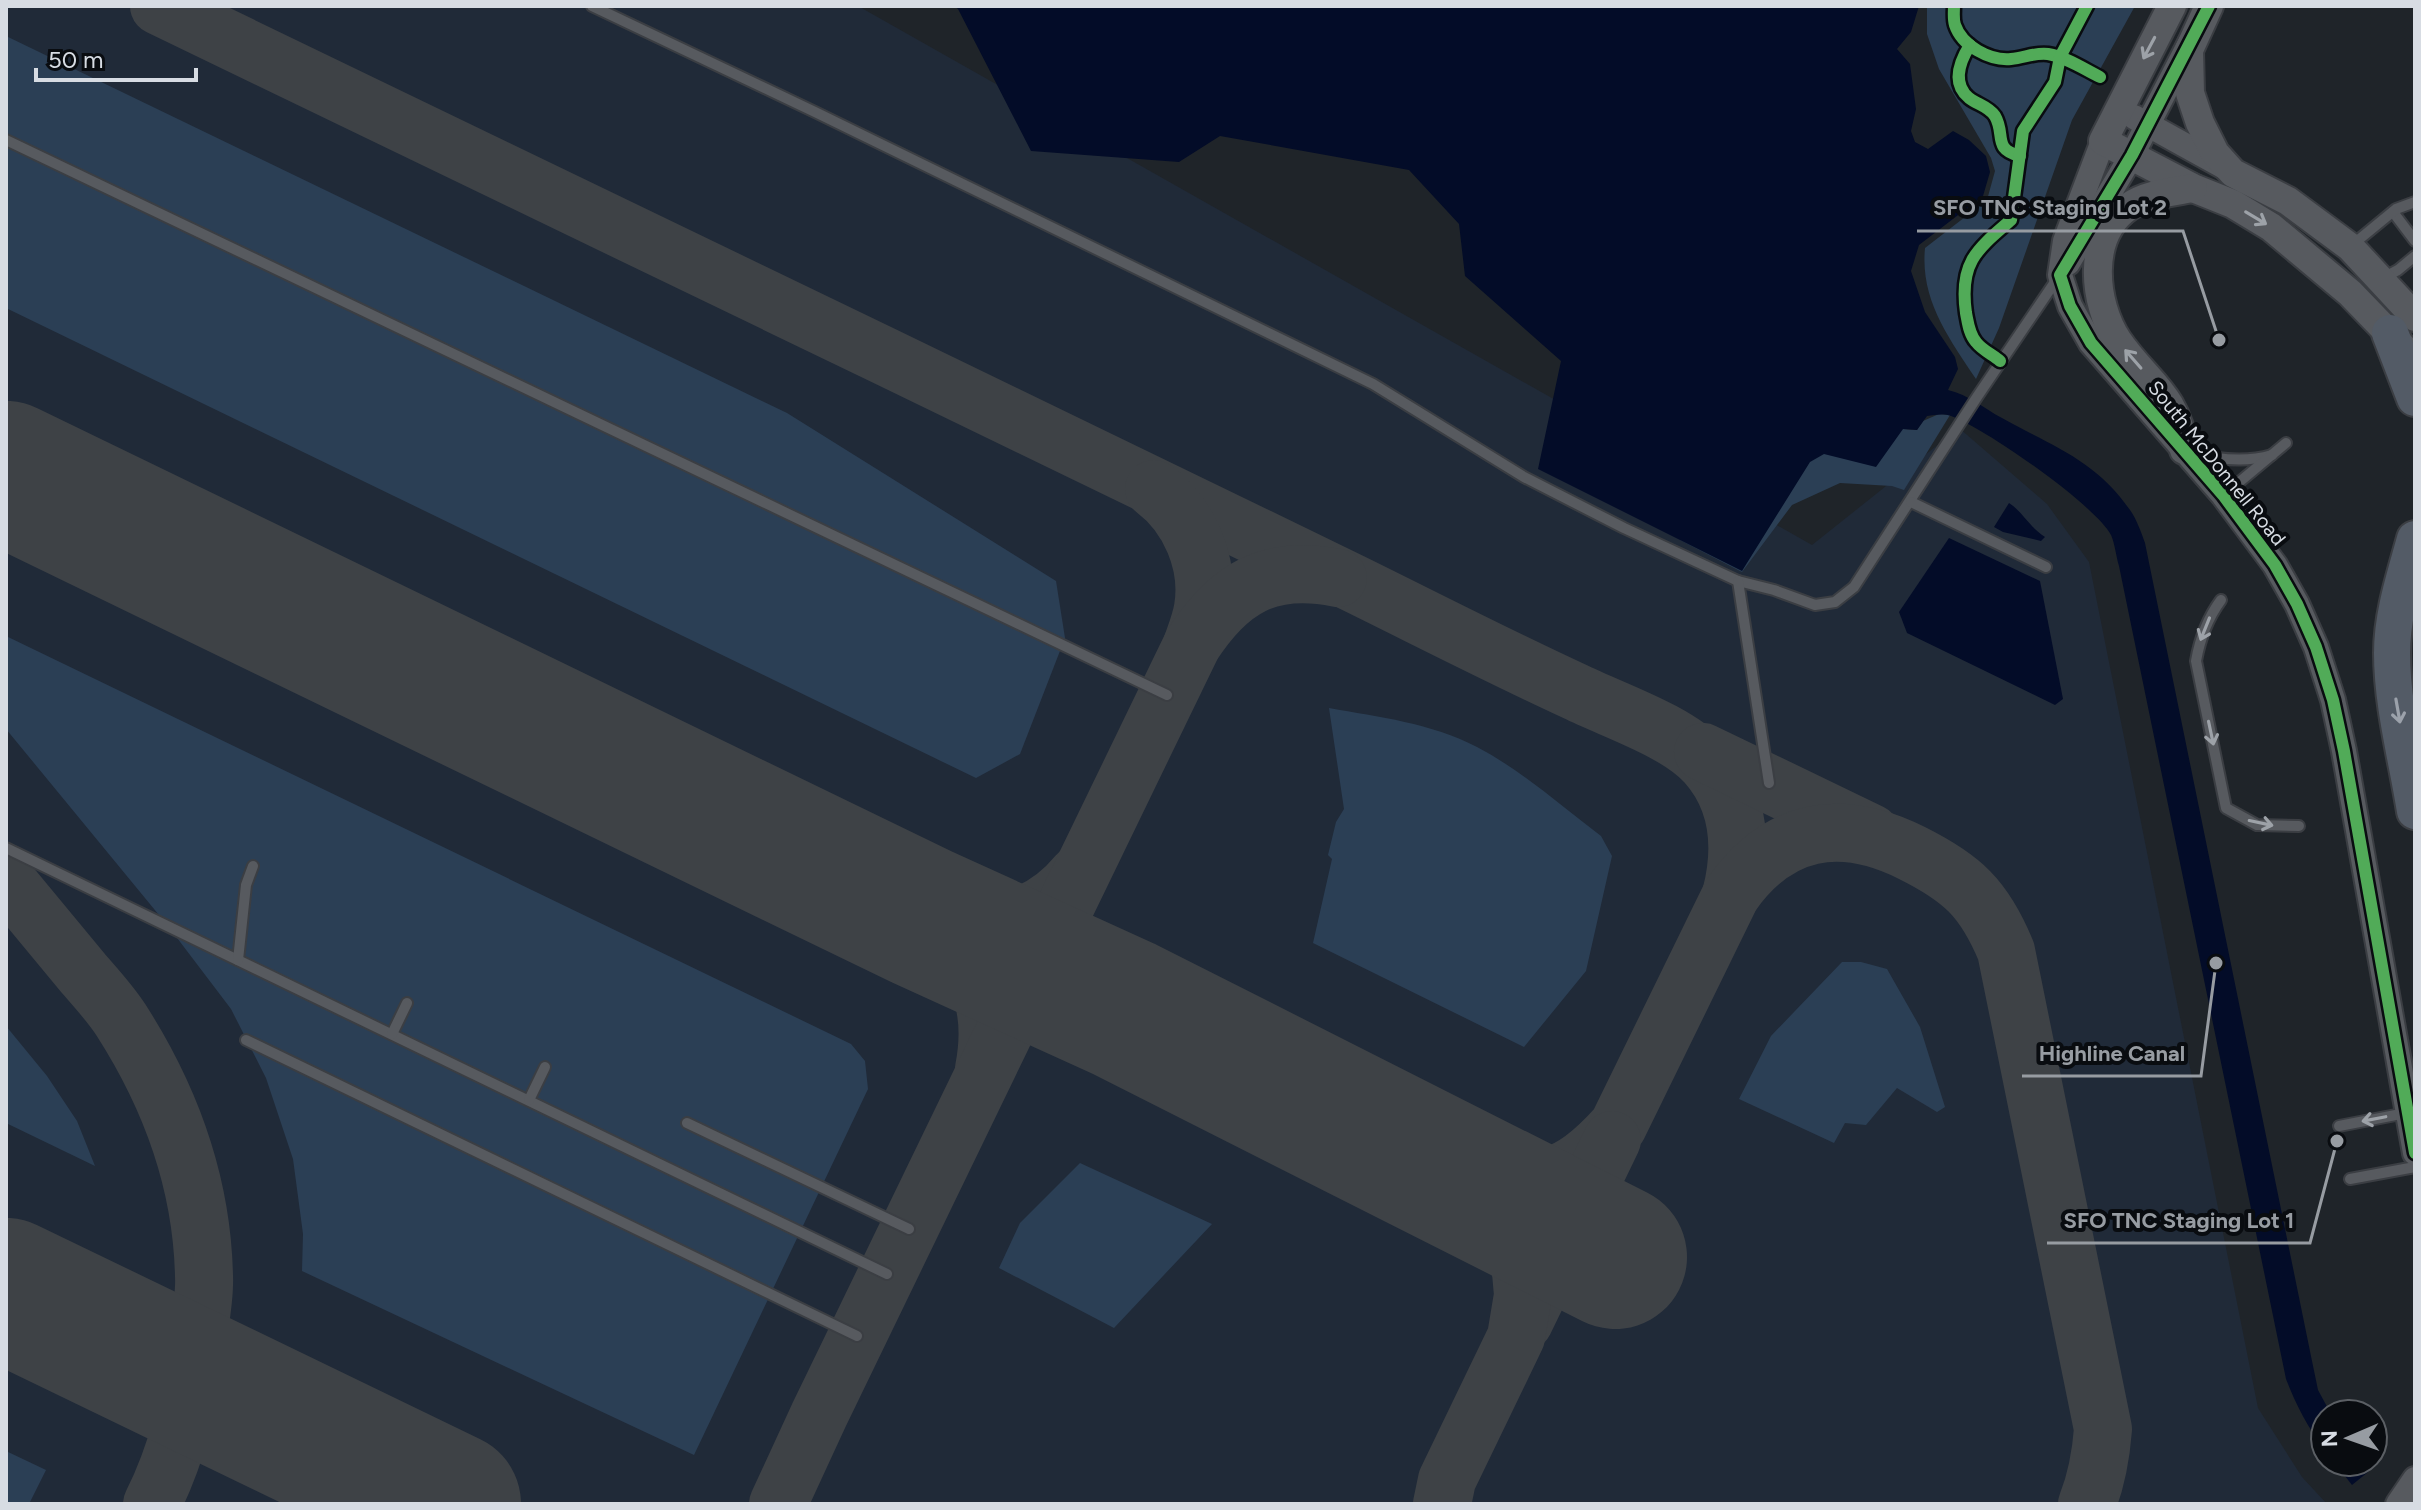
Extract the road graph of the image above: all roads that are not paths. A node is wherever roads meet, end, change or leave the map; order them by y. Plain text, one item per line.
1 (592, 6) edge
2 (2172, 6) edge
3 (2206, 12) edge
4 (2119, 109) junction
5 (2147, 123) junction
6 (6, 140) edge
7 (2103, 141) junction
8 (2132, 155) junction
9 (2233, 173) junction
10 (2193, 188) junction
11 (2415, 202) edge
12 (2393, 212) junction
13 (2415, 241) edge
14 (2350, 247) junction
15 (2415, 256) edge
16 (2313, 260) junction
17 (2060, 275) junction
18 (2382, 279) junction
19 (2402, 325) edge
20 (2415, 362) edge
21 (2415, 398) edge
22 (2286, 443) dead end
23 (2184, 450) junction
24 (2272, 455) junction
25 (2223, 495) junction
26 (1911, 502) junction
27 (2415, 539) edge
28 (2046, 567) dead end
29 (1738, 581) junction
30 (2221, 600) dead end
31 (1167, 695) dead end
32 (1769, 783) dead end
33 (2415, 811) edge
34 (2299, 826) dead end
35 (6, 848) edge
36 (253, 866) dead end
37 (238, 960) junction
38 (407, 1003) dead end
39 (392, 1034) junction
40 (246, 1040) dead end
41 (545, 1067) dead end
42 (529, 1100) junction
43 (2408, 1113) junction
44 (687, 1123) dead end
45 (2339, 1126) dead end
46 (2415, 1153) edge
47 (2415, 1167) edge
48 (2350, 1179) dead end
49 (909, 1229) dead end
50 (887, 1274) dead end
51 (857, 1336) dead end
52 (2415, 1479) edge
53 (2398, 1504) edge

1 - 29 lane
2 -> 4 main road
3 - 5 street
3 - 9 main road
4 - 5 street
4 - 7 main road
5 - 8 street
5 - 9 street
6 - 31 lane
7 - 8 main road
7 - 17 street
8 - 10 main road
8 - 17 street
9 - 14 main road
10 -> 16 main road
23 -> 10 main road
11 - 12 lane
12 - 13 lane
12 - 14 lane
14 - 18 main road
15 - 18 lane
16 - 18 main road
16 - 19 main road
17 - 23 street, South McDonnell Road
17 - 26 lane
18 - 19 main road
19 - 20 main road
19 - 21 highway
22 - 24 lane
23 - 24 lane
23 - 25 street, South McDonnell Road
24 - 25 lane
25 - 43 street, South McDonnell Road
26 - 28 lane
26 - 29 lane
27 -> 33 highway
29 - 32 lane
30 -> 34 lane
35 - 37 lane
36 - 37 lane
37 - 39 lane
38 - 39 lane
39 - 42 lane
40 - 51 lane
41 - 42 lane
42 - 50 lane
43 -> 45 lane
43 - 46 street, South McDonnell Road
44 - 49 lane
47 - 48 lane
52 - 53 street

